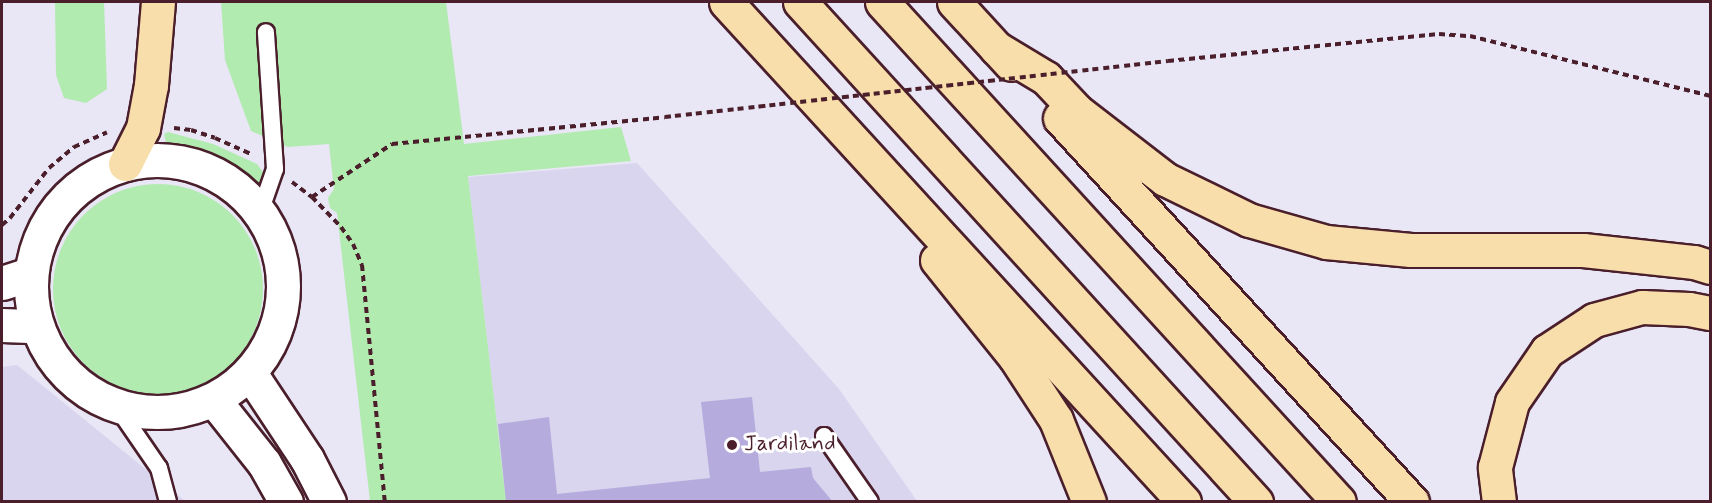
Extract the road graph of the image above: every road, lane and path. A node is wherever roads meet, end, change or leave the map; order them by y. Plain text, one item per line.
1 (158, 2) edge
2 (726, 2) edge
3 (800, 2) edge
4 (882, 2) edge
5 (954, 2) edge
6 (266, 32) dead end
7 (996, 48) junction
8 (1710, 96) edge
9 (125, 164) junction
10 (896, 185) junction
11 (260, 212) junction
12 (1710, 267) edge
13 (16, 279) edge
14 (1710, 313) edge
15 (2, 326) edge
16 (36, 326) junction
17 (250, 373) junction
18 (214, 400) junction
19 (117, 407) junction
20 (824, 436) dead end
21 (168, 501) edge
22 (286, 501) edge
23 (329, 501) edge
24 (385, 501) edge
25 (870, 501) edge
26 (1089, 501) edge
27 (1184, 501) edge
28 (1256, 501) edge
29 (1339, 501) edge
30 (1412, 501) edge
31 (1499, 501) edge

1 - 9 highway
2 - 10 highway
3 - 28 highway
4 - 29 highway
5 - 7 highway
6 - 11 lane
7 - 12 highway
7 - 30 highway
8 - 24 path, bridge
9 - 11 street
9 - 13 street
10 - 26 highway
10 - 27 highway
11 - 17 street
13 - 16 street
14 - 31 highway
15 - 16 street
16 - 19 street
17 - 18 street
17 - 23 street
18 - 19 street
18 - 22 street
19 - 21 lane
20 - 25 lane

